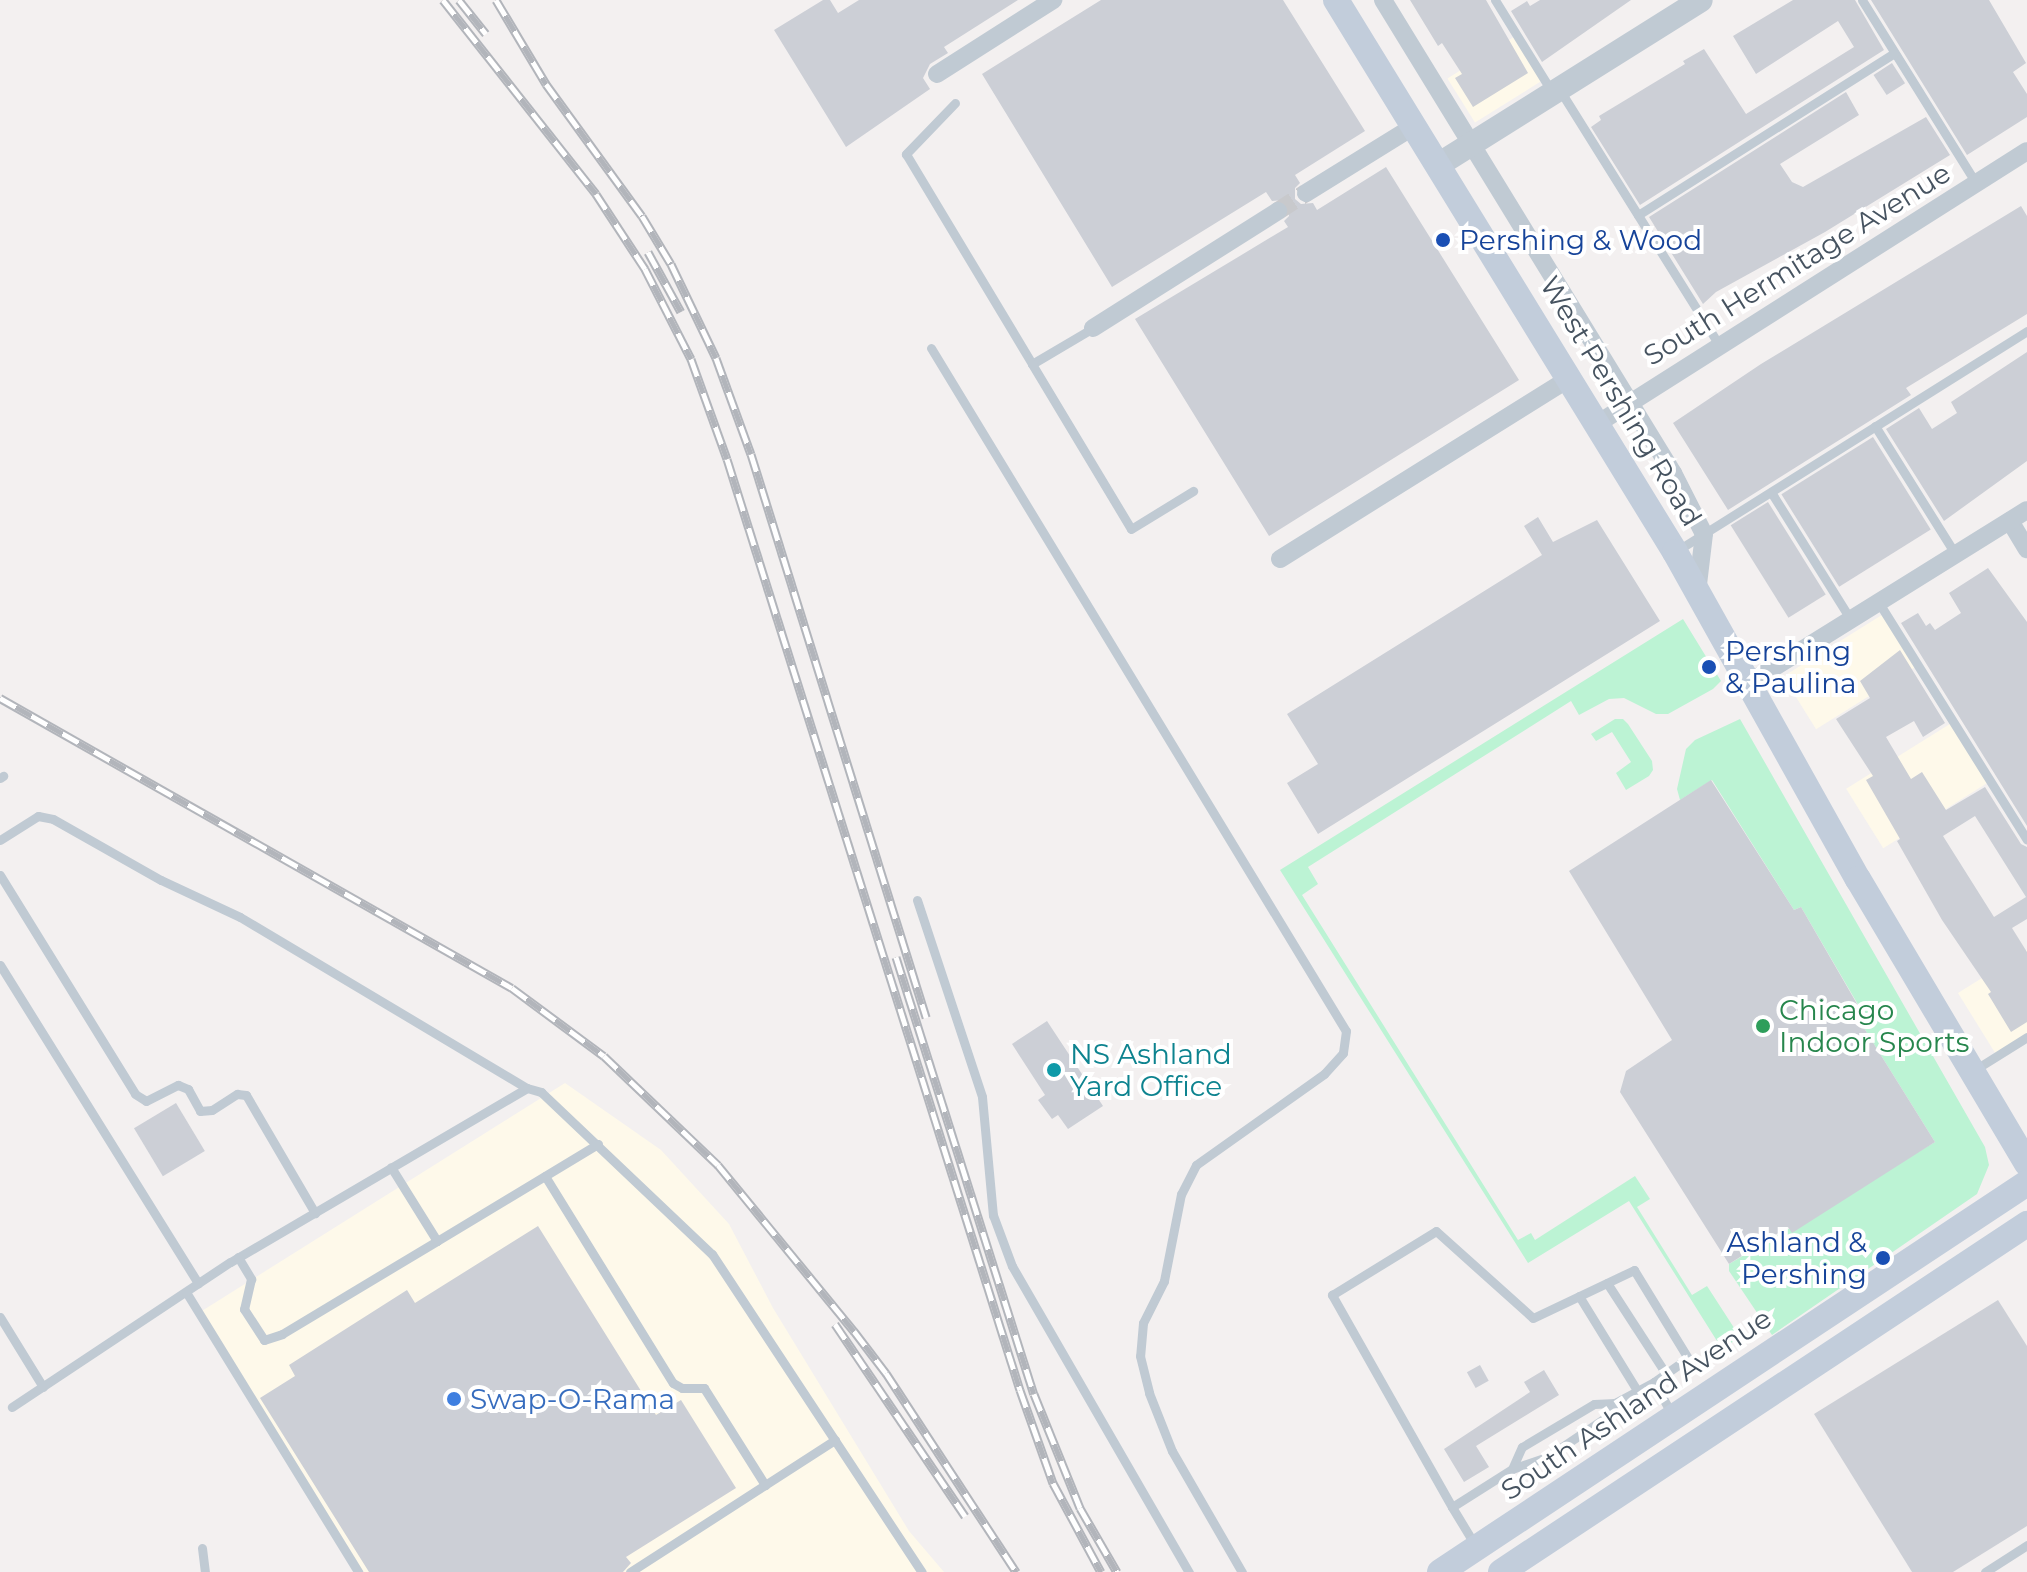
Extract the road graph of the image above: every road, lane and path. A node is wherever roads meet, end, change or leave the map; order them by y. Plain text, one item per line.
1 (1053, 0) edge
2 (1336, 0) edge
3 (1383, 0) edge
4 (1495, 0) edge
5 (1701, 0) edge
6 (1862, 0) edge
7 (1894, 53) junction
8 (937, 74) dead end
9 (1556, 91) junction
10 (955, 103) dead end
11 (1414, 126) junction
12 (1472, 143) junction
13 (2027, 151) edge
14 (1438, 165) junction
15 (1976, 183) junction
16 (1306, 193) tunnel mouth
17 (1278, 211) tunnel mouth
18 (1638, 215) junction
19 (1093, 328) joint
20 (2027, 331) edge
21 (1720, 346) junction
22 (931, 348) dead end
23 (1032, 364) junction
24 (1570, 378) junction
25 (1631, 402) junction
26 (1597, 424) junction
27 (1875, 426) junction
28 (1193, 491) dead end
29 (1771, 492) junction
30 (2027, 510) edge
31 (2010, 521) junction
32 (1704, 534) junction
33 (2027, 549) edge
34 (1675, 552) junction
35 (1956, 555) junction
36 (1280, 559) dead end
37 (1697, 593) junction
38 (1879, 603) junction
39 (1851, 620) junction
40 (1749, 683) junction
41 (0, 840) edge
42 (2027, 840) edge
43 (0, 875) edge
44 (917, 900) dead end
45 (0, 965) edge
46 (2027, 1037) edge
47 (1972, 1072) junction
48 (527, 1088) junction
49 (598, 1144) junction
50 (2027, 1164) edge
51 (391, 1167) junction
52 (545, 1176) junction
53 (2027, 1183) edge
54 (315, 1213) junction
55 (2027, 1224) edge
56 (437, 1241) junction
57 (238, 1257) junction
58 (198, 1283) junction
59 (1607, 1283) junction
60 (186, 1292) junction
61 (1579, 1296) junction
62 (0, 1317) edge
63 (1666, 1374) junction
64 (1654, 1382) junction
65 (43, 1387) junction
66 (1638, 1392) junction
67 (1615, 1403) junction
68 (12, 1407) dead end
69 (1673, 1417) junction
70 (835, 1440) junction
71 (1512, 1469) junction
72 (765, 1485) junction
73 (1452, 1507) junction
74 (2027, 1545) edge
75 (202, 1548) dead end
76 (1477, 1548) junction
77 (205, 1572) edge
78 (358, 1572) edge
79 (630, 1572) edge
80 (922, 1572) edge
81 (1189, 1572) edge
82 (1242, 1572) edge
83 (1440, 1572) edge
84 (1501, 1572) edge
85 (1985, 1572) edge

1 - 8 street
2 - 11 main road, West Pershing Road
3 - 12 street, West Pershing Road
4 - 9 lane
5 - 9 street
6 - 7 lane
7 - 15 lane
7 - 18 lane
9 - 12 street
9 - 18 lane
10 - 23 lane
11 - 14 main road, West Pershing Road
11 - 16 street
12 - 14 street
12 - 25 street, West Pershing Road
13 - 15 street, South Hermitage Avenue
14 - 24 main road, West Pershing Road
15 - 21 street, South Hermitage Avenue
17 - 19 street
18 - 21 lane
19 - 23 lane
20 - 27 lane
21 - 25 street, South Hermitage Avenue
22 - 82 lane
23 - 28 lane
24 - 26 main road, West Pershing Road
24 - 36 street
25 - 26 street, South Hermitage Avenue
25 - 32 street, West Pershing Road
26 - 34 main road, West Pershing Road
27 - 29 lane
27 - 35 lane
29 - 32 lane
29 - 39 lane
30 - 31 street
31 - 33 street
31 - 35 street
32 - 34 lane
32 - 37 street, West Pershing Road
34 - 37 main road, West Pershing Road
35 - 38 street
37 - 40 main road, West Pershing Road
38 - 39 street
38 - 42 lane
39 - 40 street
40 - 47 main road, West Pershing Road
41 - 48 lane
43 - 54 lane
44 - 81 lane
45 - 58 lane
46 - 47 lane
47 - 50 main road, West Pershing Road
48 - 49 lane
48 - 51 lane
49 - 52 lane
49 - 70 lane
51 - 54 lane
51 - 56 lane
52 - 56 lane
52 - 72 lane
53 - 69 main road, South Ashland Avenue
54 - 57 lane
55 - 84 main road
56 - 57 lane
57 - 58 lane
58 - 60 lane
59 - 61 lane
59 - 63 lane
59 - 63 lane
60 - 65 lane
60 - 78 lane
61 - 66 lane
61 - 73 lane
62 - 65 lane
63 - 64 lane
64 - 66 lane
64 - 69 lane
65 - 68 lane
66 - 67 lane
67 - 71 lane
67 - 71 lane
69 - 76 main road, South Ashland Avenue
70 - 72 lane
70 - 80 lane
71 - 73 lane
72 - 79 lane
73 - 76 lane
74 - 85 lane
75 - 77 lane
76 - 83 main road, South Ashland Avenue

